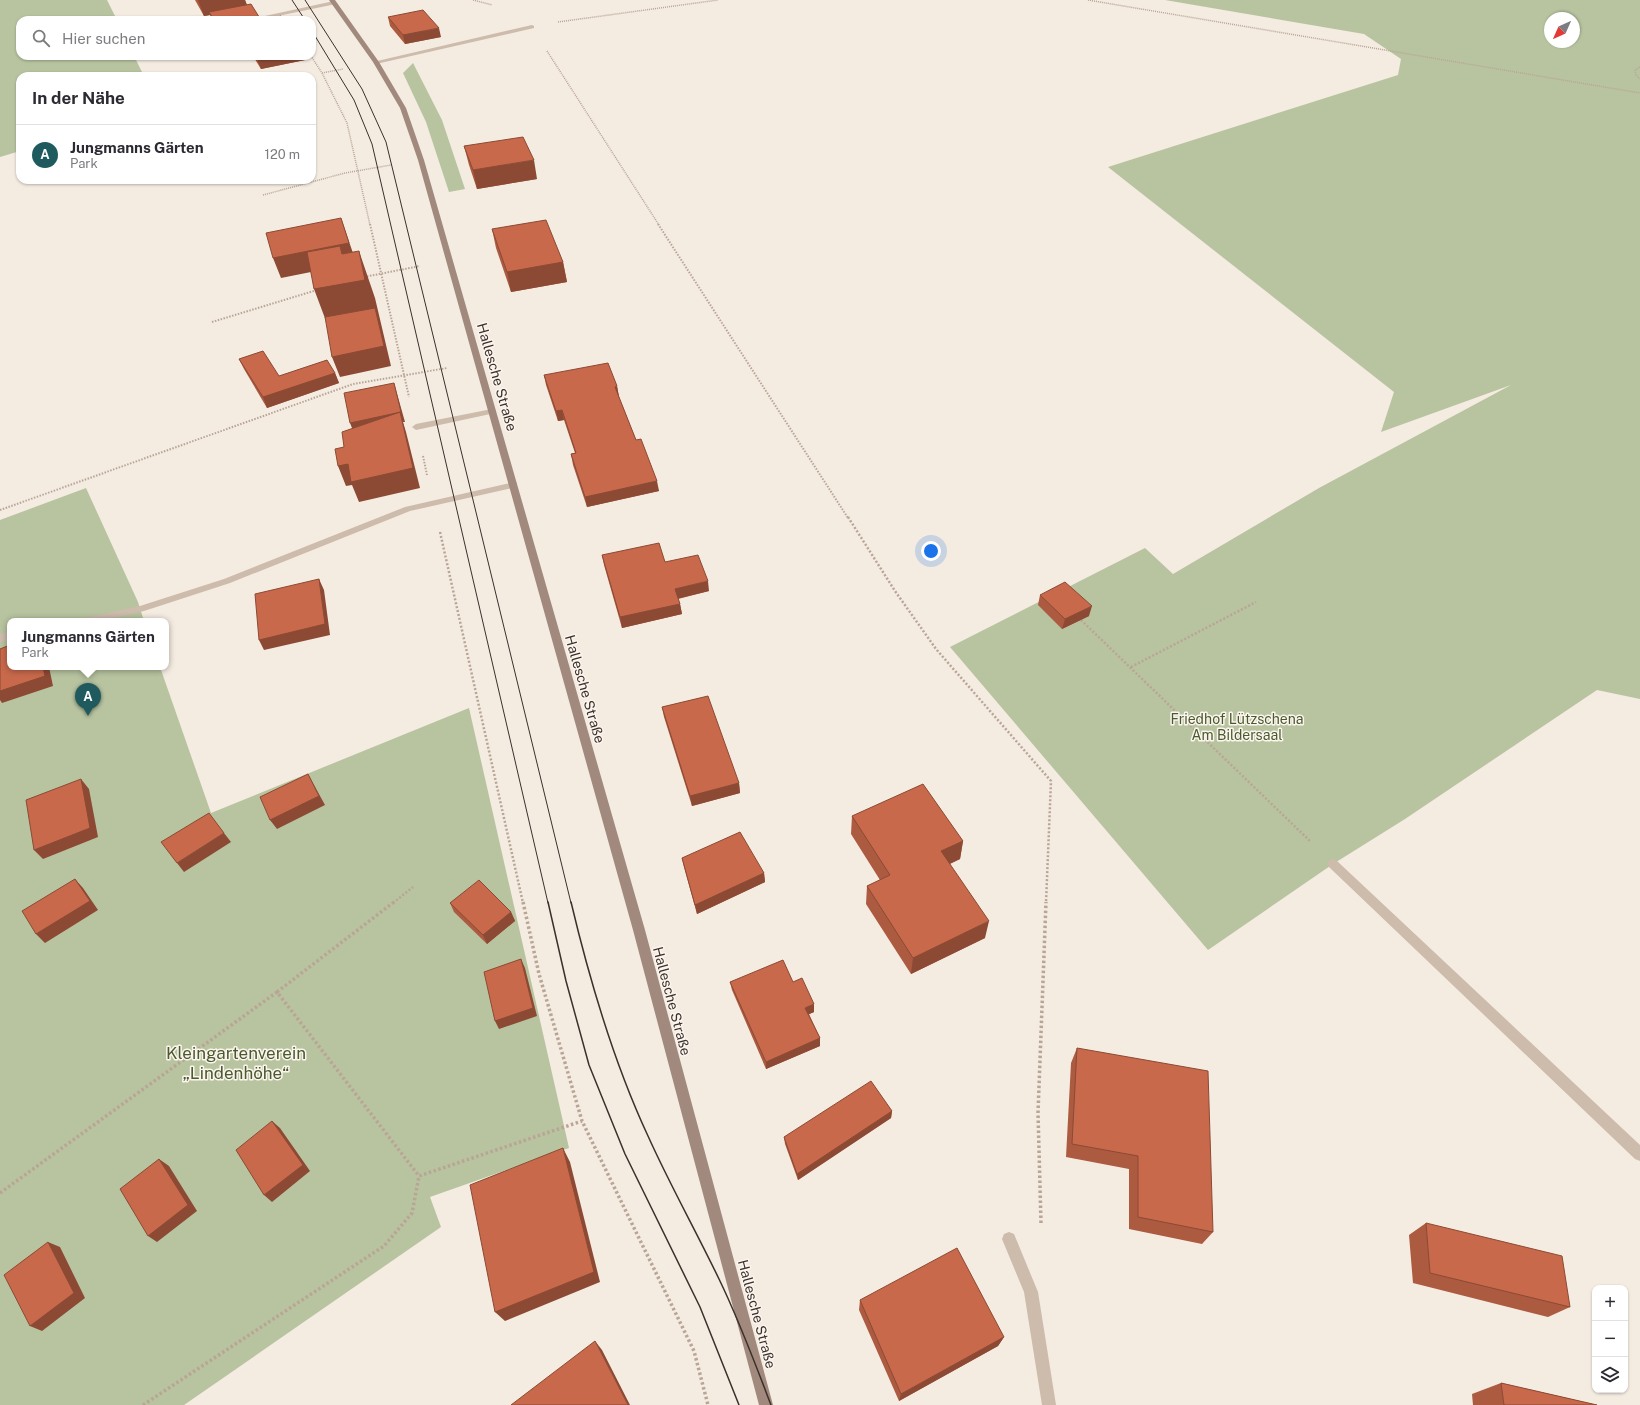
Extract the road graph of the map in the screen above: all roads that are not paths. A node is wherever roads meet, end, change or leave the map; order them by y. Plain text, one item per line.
1 (333, 2) edge
2 (268, 16) dead end
3 (532, 27) road end
4 (376, 62) junction
5 (492, 411) junction
6 (416, 427) road end
7 (514, 485) junction
8 (99, 618) edge
9 (1333, 864) road end
10 (1640, 1154) edge
11 (1009, 1239) dead end
12 (766, 1405) edge
13 (1050, 1405) edge

1 - 2 street
1 - 4 street, Hallesche Straße
3 - 4 street
4 - 5 street, Hallesche Straße
5 - 6 street
5 - 7 street, Hallesche Straße
7 - 8 street
7 - 12 street, Hallesche Straße
9 - 10 street
11 - 13 street

